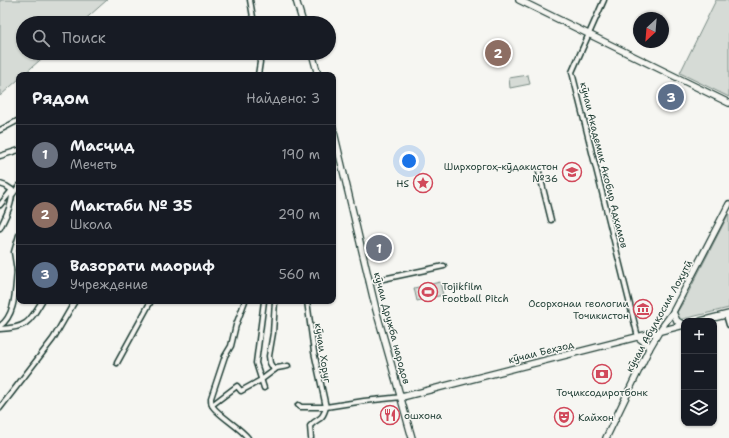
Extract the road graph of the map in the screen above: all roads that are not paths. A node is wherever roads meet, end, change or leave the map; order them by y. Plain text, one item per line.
1 (250, 0) edge
2 (296, 0) edge
3 (519, 0) edge
4 (604, 0) edge
5 (253, 16) edge
6 (301, 16) edge
7 (589, 34) junction
8 (260, 60) edge
9 (314, 60) edge
10 (258, 72) edge
11 (317, 72) edge
12 (729, 103) edge
13 (16, 122) edge
14 (0, 130) edge
15 (336, 142) edge
16 (16, 151) edge
17 (0, 156) edge
18 (539, 172) dead end
19 (0, 184) edge
20 (16, 189) edge
21 (12, 192) junction
22 (729, 204) edge
23 (0, 205) edge
24 (551, 220) dead end
25 (0, 228) edge
26 (16, 245) edge
27 (16, 262) edge
28 (444, 266) dead end
29 (369, 282) junction
30 (16, 284) edge
31 (40, 304) edge
32 (73, 304) edge
33 (149, 304) edge
34 (244, 304) edge
35 (264, 304) edge
36 (275, 304) edge
37 (307, 304) edge
38 (673, 312) junction
39 (728, 314) edge
40 (712, 318) edge
41 (681, 323) edge
42 (681, 326) edge
43 (729, 326) edge
44 (0, 328) edge
45 (660, 330) junction
46 (638, 337) junction
47 (649, 350) junction
48 (117, 362) dead end
49 (288, 366) dead end
50 (274, 370) junction
51 (261, 380) junction
52 (264, 388) dead end
53 (402, 397) junction
54 (212, 405) junction
55 (298, 405) dead end
56 (326, 407) junction
57 (0, 408) edge
58 (248, 438) edge
59 (312, 438) edge
60 (412, 438) edge
61 (606, 438) edge

1 - 5 street
2 - 6 street
3 - 7 street
4 - 7 street, кӯчаи Академик Акобир Адҳамов
7 - 12 street
7 - 46 street, кӯчаи Академик Акобир Адҳамов
8 - 10 street
9 - 11 street
13 - 14 street
15 - 29 street, кӯчаи Дружба народов
16 - 17 street
18 - 24 street
19 - 21 street
20 - 21 street
21 - 23 street
21 - 25 street
22 - 38 street, кӯчаи Абулқосим Лоҳутӣ
26 - 27 street
28 - 29 street
29 - 53 street, кӯчаи Дружба народов
30 - 44 street
31 - 44 street
32 - 57 street
33 - 48 street
34 - 54 street
35 - 51 street
36 - 50 street
37 - 56 street, кӯчаи Хоруг
38 - 41 street
38 - 45 street, кӯчаи Абулқосим Лоҳутӣ
39 - 40 street
39 - 43 street
42 - 45 street, кӯчаи Беҳзод
45 - 46 street, кӯчаи Беҳзод
45 - 47 street, кӯчаи Абулқосим Лоҳутӣ
46 - 47 street
46 - 53 street, кӯчаи Беҳзод
47 - 61 street, кӯчаи Абулқосим Лоҳутӣ
49 - 50 street
50 - 51 street
51 - 52 street
51 - 54 street
53 - 56 street
53 - 60 street, кӯчаи Дружба народов
54 - 58 street
55 - 56 street
56 - 59 street

